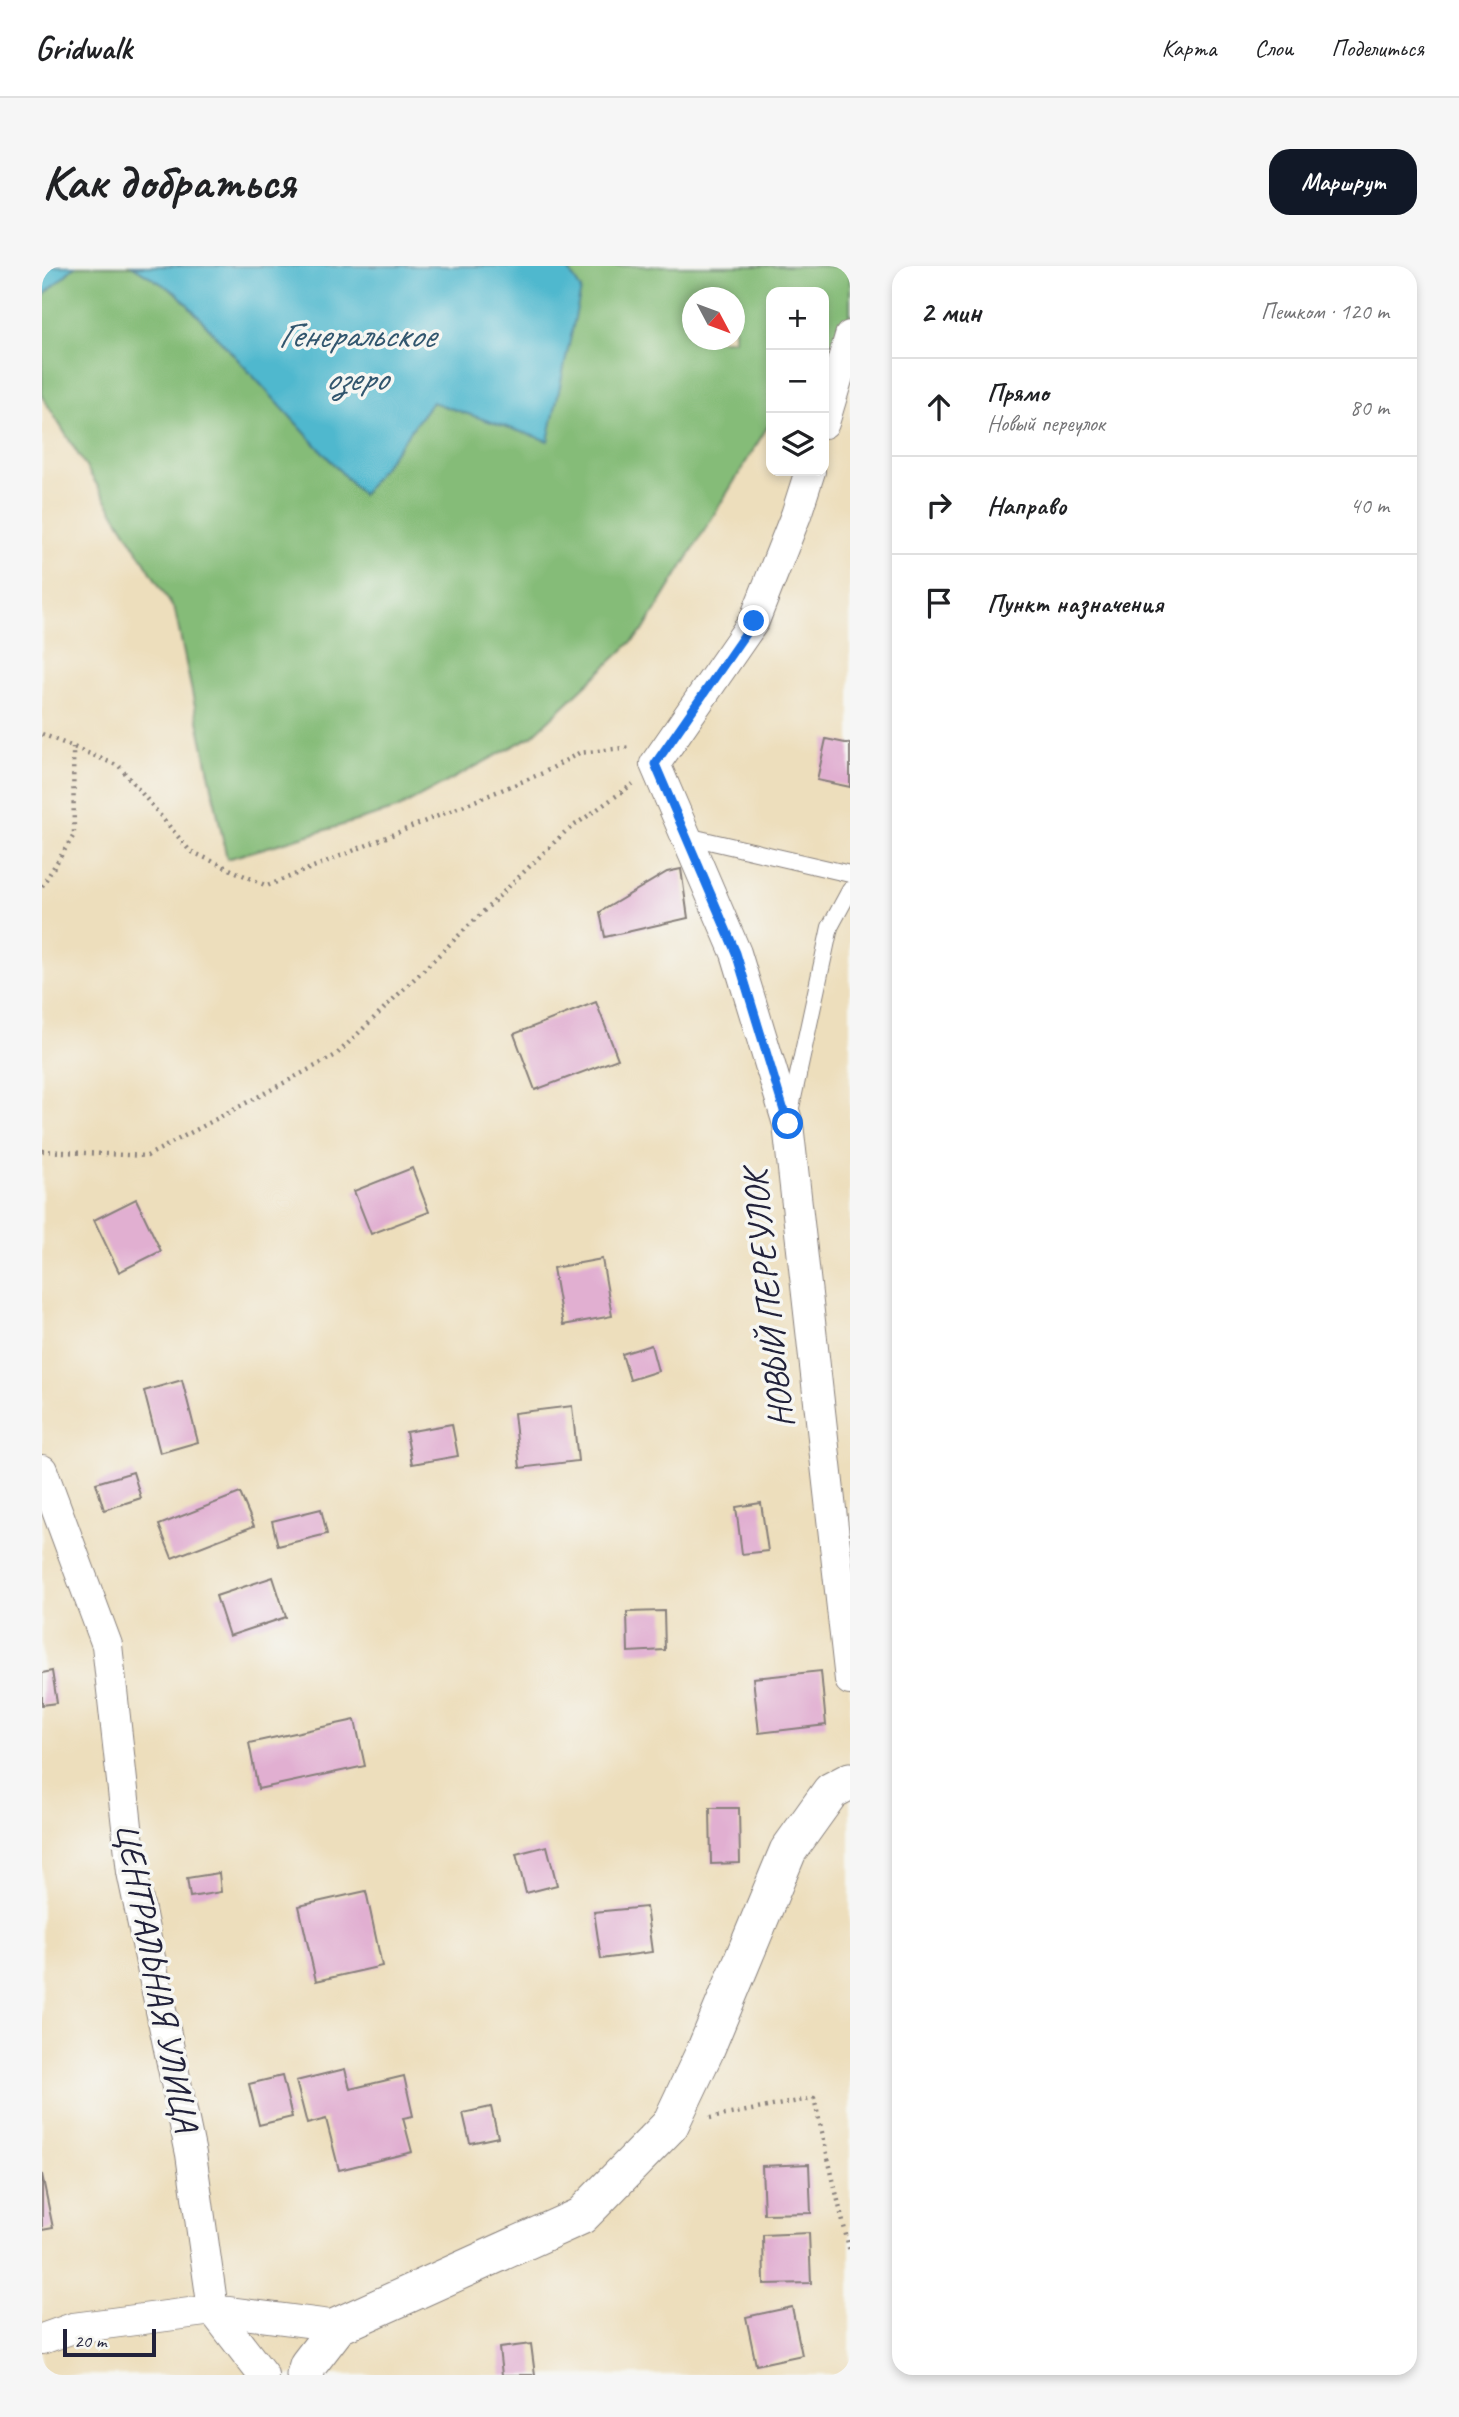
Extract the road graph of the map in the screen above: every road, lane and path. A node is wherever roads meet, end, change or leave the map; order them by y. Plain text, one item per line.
1 (850, 336) edge
2 (827, 413) edge
3 (808, 476) edge
4 (42, 734) edge
5 (73, 747) junction
6 (655, 764) junction
7 (687, 836) junction
8 (850, 874) edge
9 (42, 886) edge
10 (850, 890) edge
11 (788, 1124) junction
12 (42, 1150) edge
13 (42, 1470) edge
14 (850, 1680) edge
15 (850, 1782) edge
16 (670, 2125) junction
17 (850, 2252) edge
18 (213, 2310) junction
19 (338, 2326) junction
20 (42, 2339) edge
21 (263, 2375) edge
22 (305, 2375) edge

1 - 2 street
3 - 6 street
4 - 5 path
5 - 6 path
5 - 9 path
6 - 7 street, НОВЫЙ ПЕРЕУЛОК
6 - 12 path
7 - 8 lane
7 - 11 street, НОВЫЙ ПЕРЕУЛОК
10 - 11 lane
11 - 14 street, НОВЫЙ ПЕРЕУЛОК
13 - 18 street, ЦЕНТРАЛЬНАЯ УЛИЦА
15 - 16 street
16 - 17 path
16 - 19 street
18 - 19 street
18 - 20 street
18 - 21 street
19 - 22 street

